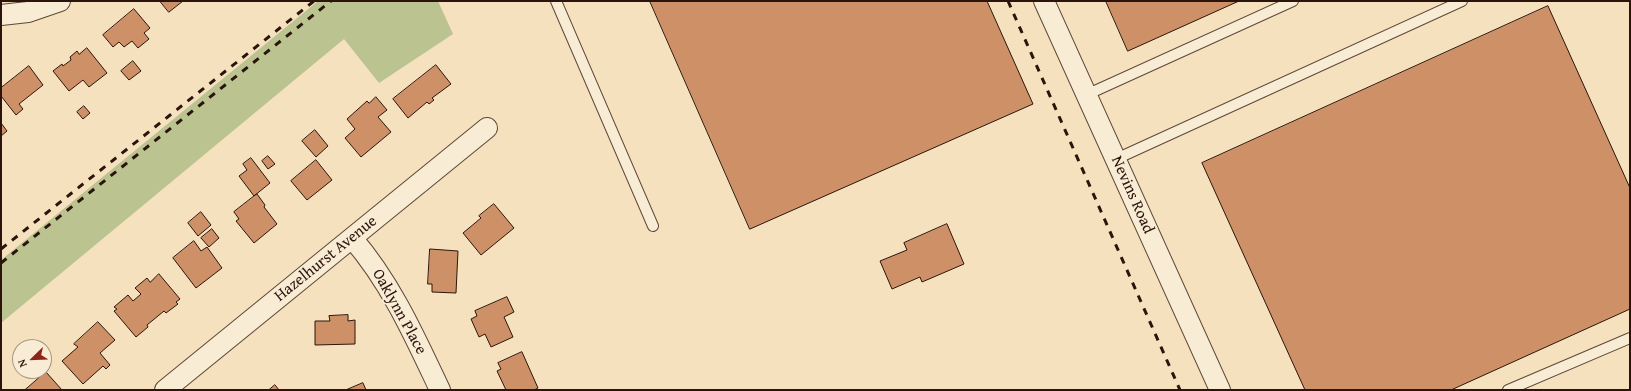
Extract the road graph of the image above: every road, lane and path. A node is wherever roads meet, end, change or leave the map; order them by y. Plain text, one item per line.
1 (60, 1) edge
2 (556, 1) edge
3 (1044, 1) edge
4 (1293, 1) edge
5 (1462, 1) edge
6 (1, 14) edge
7 (1086, 95) junction
8 (487, 128) dead end
9 (1116, 159) junction
10 (653, 226) dead end
11 (352, 238) junction
12 (1630, 338) edge
13 (166, 390) edge
14 (440, 390) edge
15 (1220, 390) edge
16 (1508, 390) edge

1 - 6 street
2 - 10 lane
3 - 7 street, Nevins Road
4 - 7 lane
5 - 9 lane
7 - 9 street, Nevins Road
8 - 11 street, Hazelhurst Avenue
9 - 15 street, Nevins Road
11 - 13 street, Hazelhurst Avenue
11 - 14 street, Oaklynn Place
12 - 16 lane

